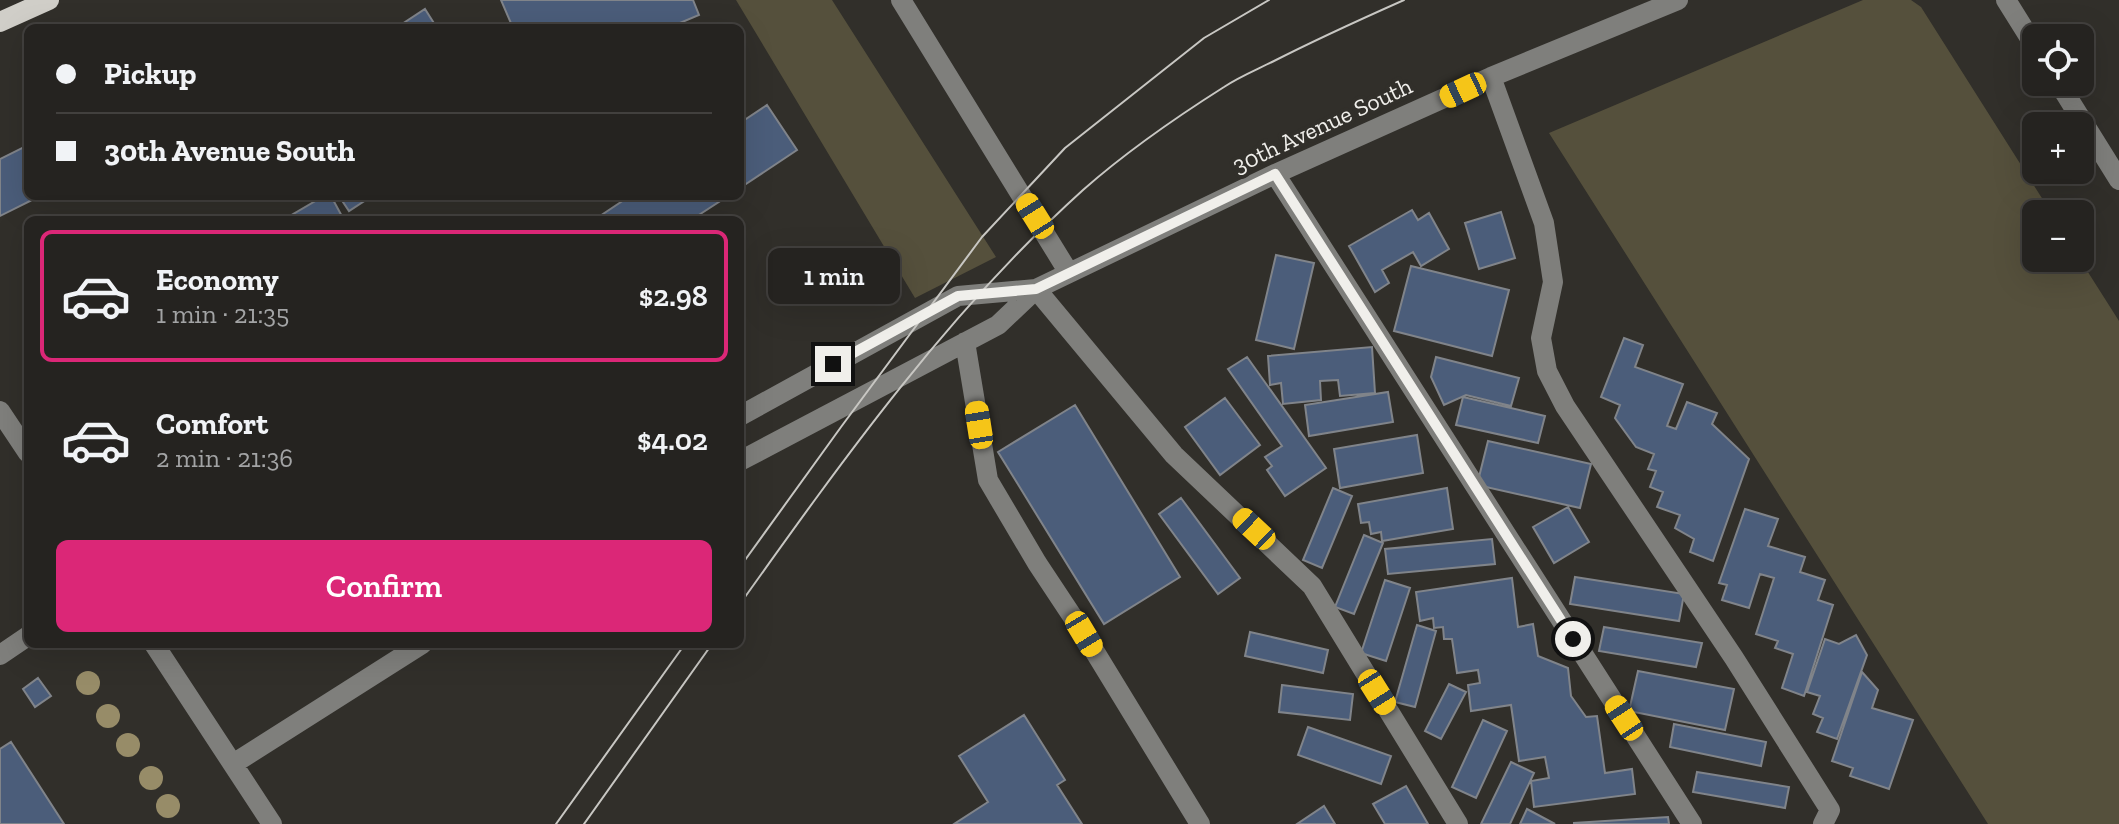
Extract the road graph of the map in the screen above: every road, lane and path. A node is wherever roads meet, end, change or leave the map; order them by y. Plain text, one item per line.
1 (49, 0) edge
2 (901, 0) edge
3 (1678, 0) edge
4 (2006, 0) edge
5 (0, 22) edge
6 (2022, 26) edge
7 (1491, 77) junction
8 (2067, 96) edge
9 (1275, 174) junction
10 (2119, 180) edge
11 (1069, 273) junction
12 (1036, 289) junction
13 (965, 342) junction
14 (0, 411) edge
15 (744, 414) edge
16 (24, 447) edge
17 (744, 459) edge
18 (24, 639) edge
19 (157, 648) edge
20 (416, 648) edge
21 (0, 655) edge
22 (233, 764) junction
23 (272, 824) edge
24 (1200, 824) edge
25 (1458, 824) edge
26 (1692, 824) edge
27 (1823, 824) edge

1 - 5 main road
2 - 11 street
3 - 7 street, 30th Avenue South
4 - 6 street
7 - 9 street, 30th Avenue South
7 - 27 street
8 - 10 street
9 - 11 street, 30th Avenue South
9 - 26 street
11 - 12 street, 30th Avenue South
12 - 13 street, 30th Avenue South
12 - 15 street, 30th Avenue South
12 - 25 street
13 - 17 street, 30th Avenue South
13 - 24 street
14 - 16 street
18 - 21 street
19 - 22 street
20 - 22 street
22 - 23 street

